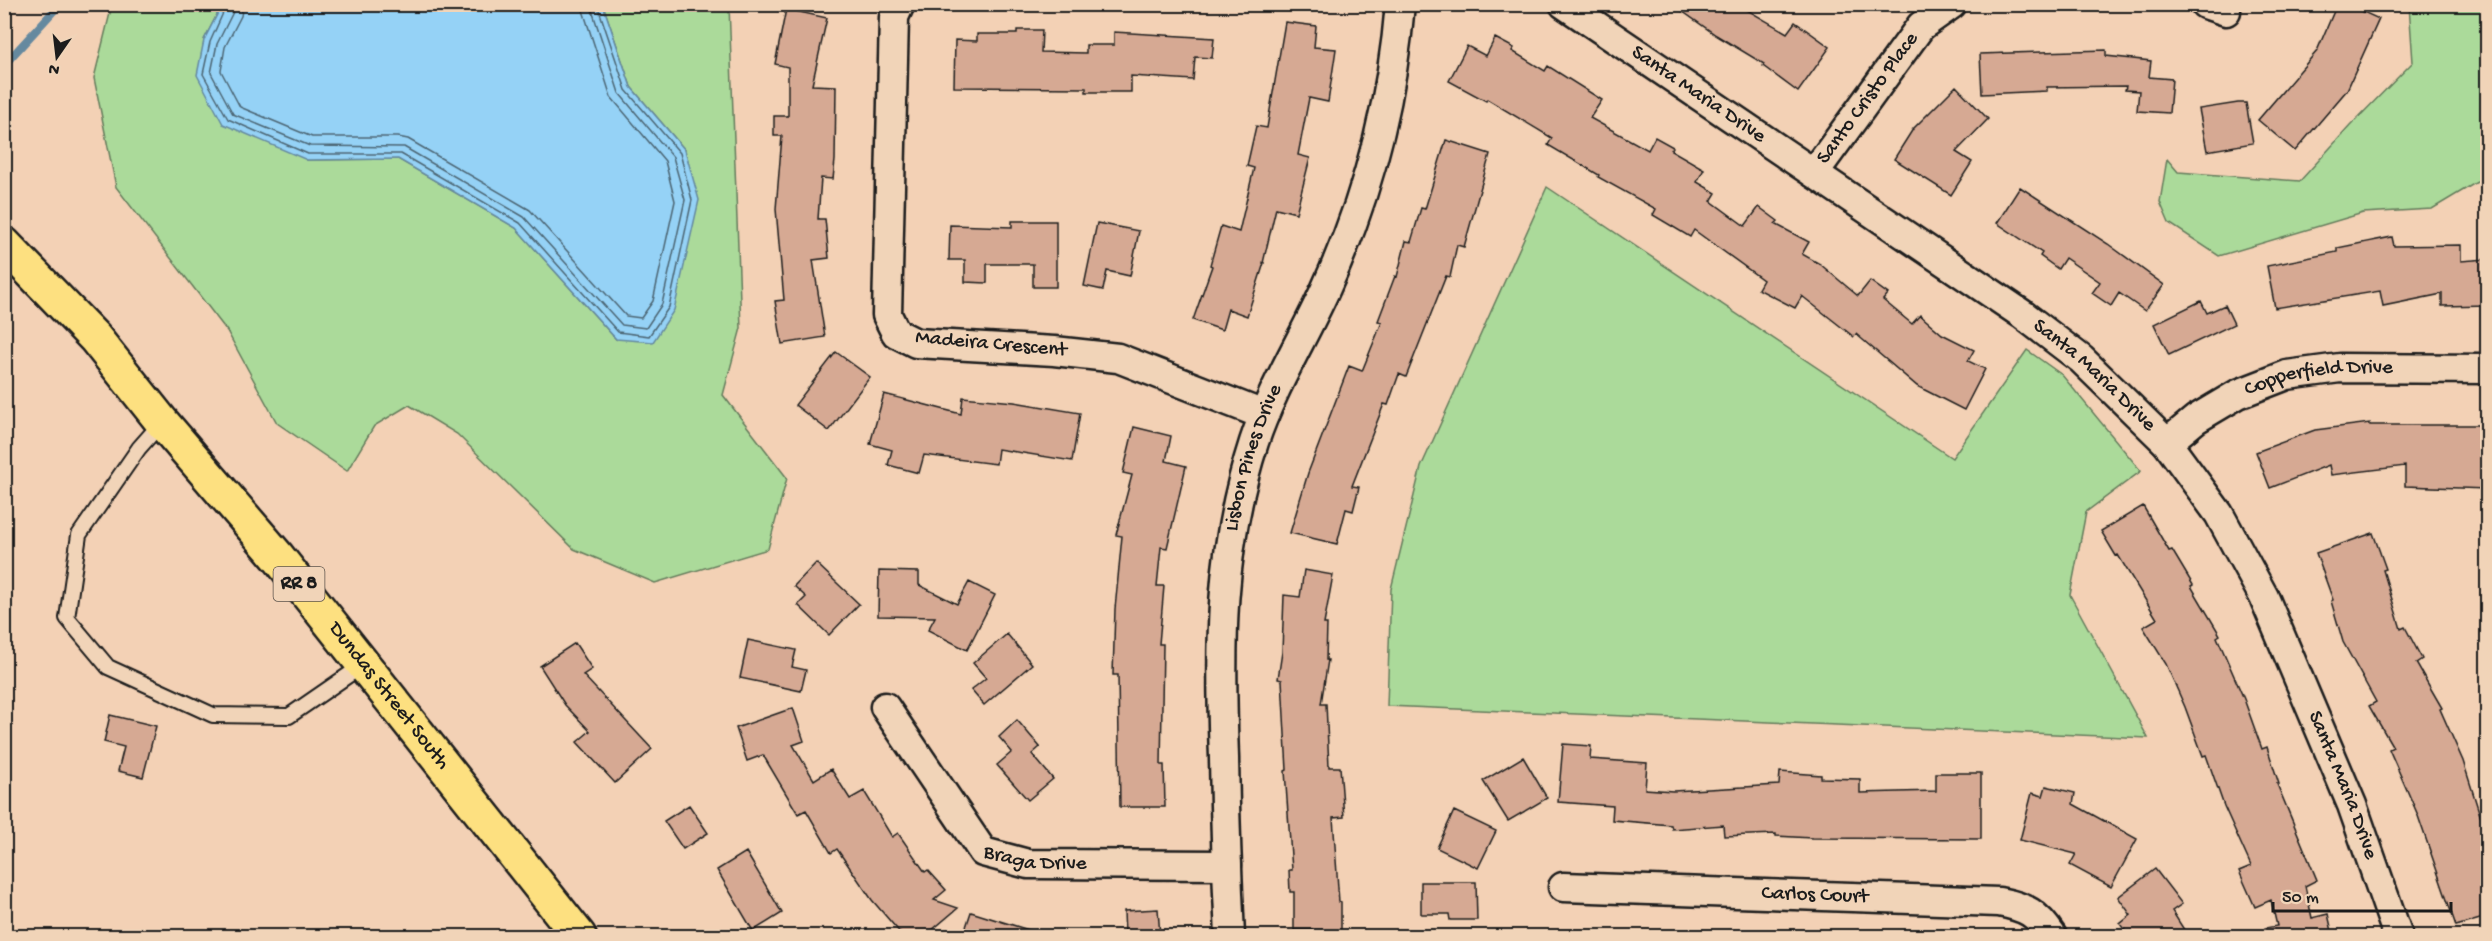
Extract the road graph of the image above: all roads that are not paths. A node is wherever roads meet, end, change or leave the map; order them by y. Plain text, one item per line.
1 (900, 4) edge
2 (1400, 4) edge
3 (1564, 4) edge
4 (1952, 4) edge
5 (1814, 173) junction
6 (7, 252) edge
7 (2487, 369) edge
8 (1264, 415) junction
9 (162, 422) junction
10 (2167, 443) junction
11 (363, 665) junction
12 (885, 707) dead end
13 (1227, 864) junction
14 (1563, 887) dead end
15 (579, 936) edge
16 (1230, 936) edge
17 (2052, 936) edge
18 (2398, 936) edge

1 - 8 street, Madeira Crescent
2 - 8 street, Lisbon Pines Drive
3 - 5 street, Santa Maria Drive
4 - 5 street, Santo Cristo Place
5 - 10 street, Santa Maria Drive
6 - 9 main road, Dundas Street South / RR 8
7 - 10 street, Copperfield Drive
8 - 13 street, Lisbon Pines Drive
9 - 11 main road, Dundas Street South / RR 8
9 - 11 lane
10 - 18 street, Santa Maria Drive
11 - 15 main road, Dundas Street South / RR 8
12 - 13 street, Braga Drive
13 - 16 street, Lisbon Pines Drive
14 - 17 street, Carlos Court

